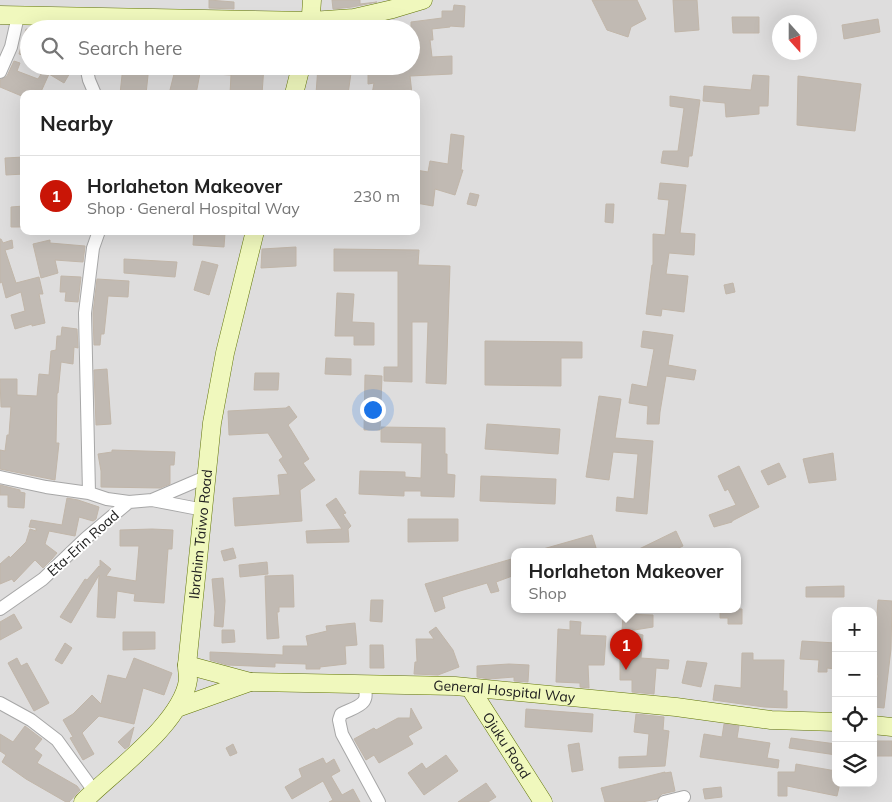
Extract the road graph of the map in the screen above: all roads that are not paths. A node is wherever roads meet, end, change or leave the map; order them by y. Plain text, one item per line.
1 (312, 0) edge
2 (419, 1) edge
3 (0, 15) edge
4 (18, 16) junction
5 (56, 20) edge
6 (310, 20) edge
7 (341, 20) edge
8 (0, 72) edge
9 (88, 75) edge
10 (299, 75) edge
11 (93, 90) edge
12 (295, 90) edge
13 (98, 235) edge
14 (254, 235) edge
15 (208, 476) junction
16 (0, 477) edge
17 (89, 493) junction
18 (152, 500) junction
19 (129, 502) junction
20 (204, 510) junction
21 (0, 610) edge
22 (187, 665) junction
23 (250, 682) junction
24 (363, 684) junction
25 (470, 688) junction
26 (0, 704) edge
27 (177, 708) junction
28 (832, 722) edge
29 (877, 725) edge
30 (892, 727) edge
31 (89, 796) edge
32 (684, 797) dead end
33 (379, 802) edge
34 (543, 802) edge
35 (664, 802) edge

1 - 6 main road
2 - 7 main road
3 - 4 main road
4 - 5 main road
4 - 8 street
9 - 11 street
10 - 12 main road
13 - 17 street
14 - 15 main road, Ibrahim Taiwo Road
15 - 18 street
15 - 20 main road, Ibrahim Taiwo Road
16 - 17 street
17 - 19 street
18 - 19 street, Eta-Erin Road
18 - 20 street, Eta-Erin Road
19 - 21 street, Eta-Erin Road
20 - 22 main road, Ibrahim Taiwo Road
22 - 23 main road
22 - 27 main road, Ibrahim Taiwo Road
23 - 24 main road, General Hospital Way
23 - 27 main road, General Hospital Way
24 - 25 main road, General Hospital Way
24 - 33 street
25 - 28 main road, General Hospital Way
25 - 34 main road, Ojuku Road
26 - 31 street
27 - 31 main road, Ibrahim Taiwo Road
29 - 30 main road
32 - 35 street

